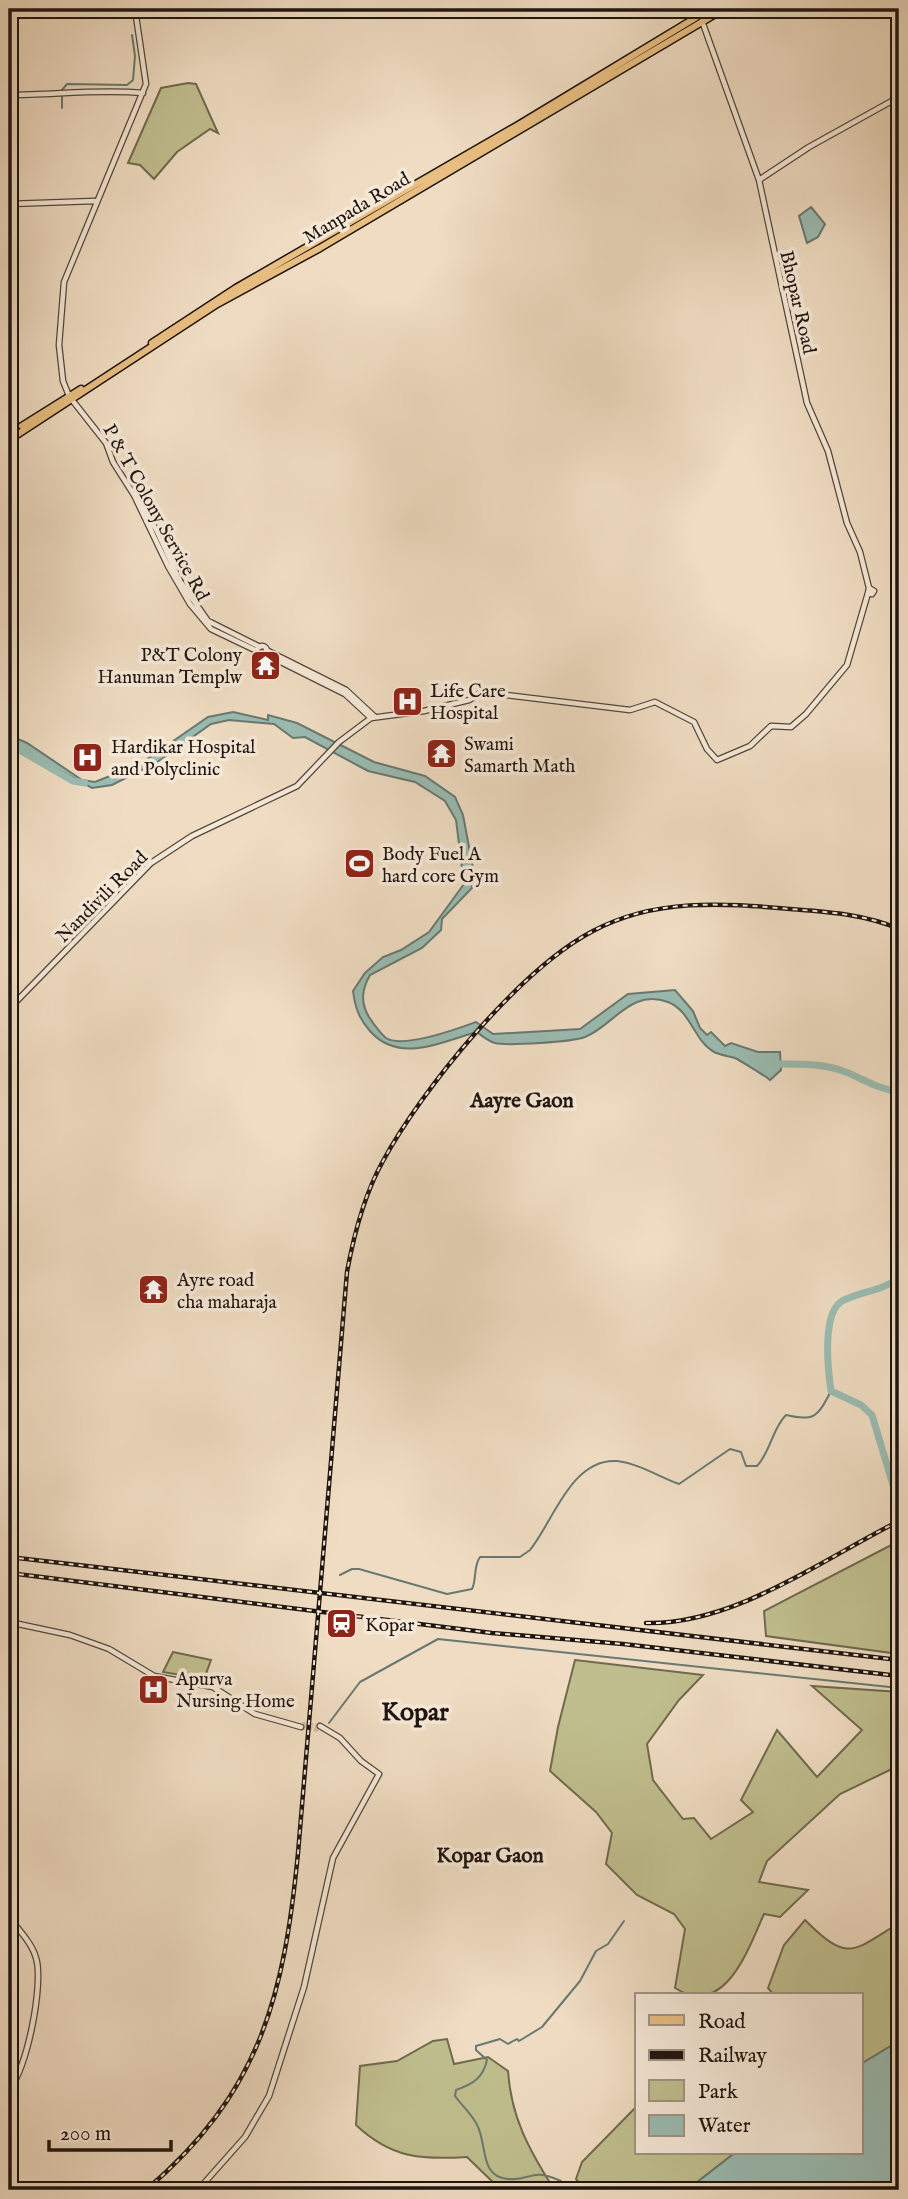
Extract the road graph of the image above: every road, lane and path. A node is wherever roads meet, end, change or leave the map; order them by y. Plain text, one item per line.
1 (135, 9) edge
2 (709, 9) edge
3 (724, 9) edge
4 (701, 18) junction
5 (143, 93) junction
6 (9, 95) edge
7 (899, 97) edge
8 (759, 180) junction
9 (95, 201) junction
10 (9, 204) edge
11 (70, 398) junction
12 (9, 437) edge
13 (258, 649) junction
14 (266, 652) junction
15 (373, 718) junction
16 (9, 1009) edge
17 (9, 1622) edge
18 (301, 1726) tunnel mouth
19 (321, 1728) tunnel mouth
20 (9, 1917) edge
21 (9, 2090) edge
22 (198, 2190) edge

1 - 5 street
2 - 4 main road, Manpada Road
3 - 4 main road, Manpada Road
4 - 8 street, Bhopar Road
4 - 11 main road, Manpada Road
5 - 6 street
5 - 9 street, P & T Colony Service Rd
7 - 8 street
8 - 15 street, Bhopar Road
9 - 10 street
9 - 11 street, P & T Colony Service Rd
11 - 12 main road, Manpada Road
11 - 13 street, P & T Colony Service Rd
13 - 14 street
13 - 14 street
14 - 15 street
15 - 16 street, Nandivili Road
17 - 18 street
19 - 22 street
20 - 21 street

